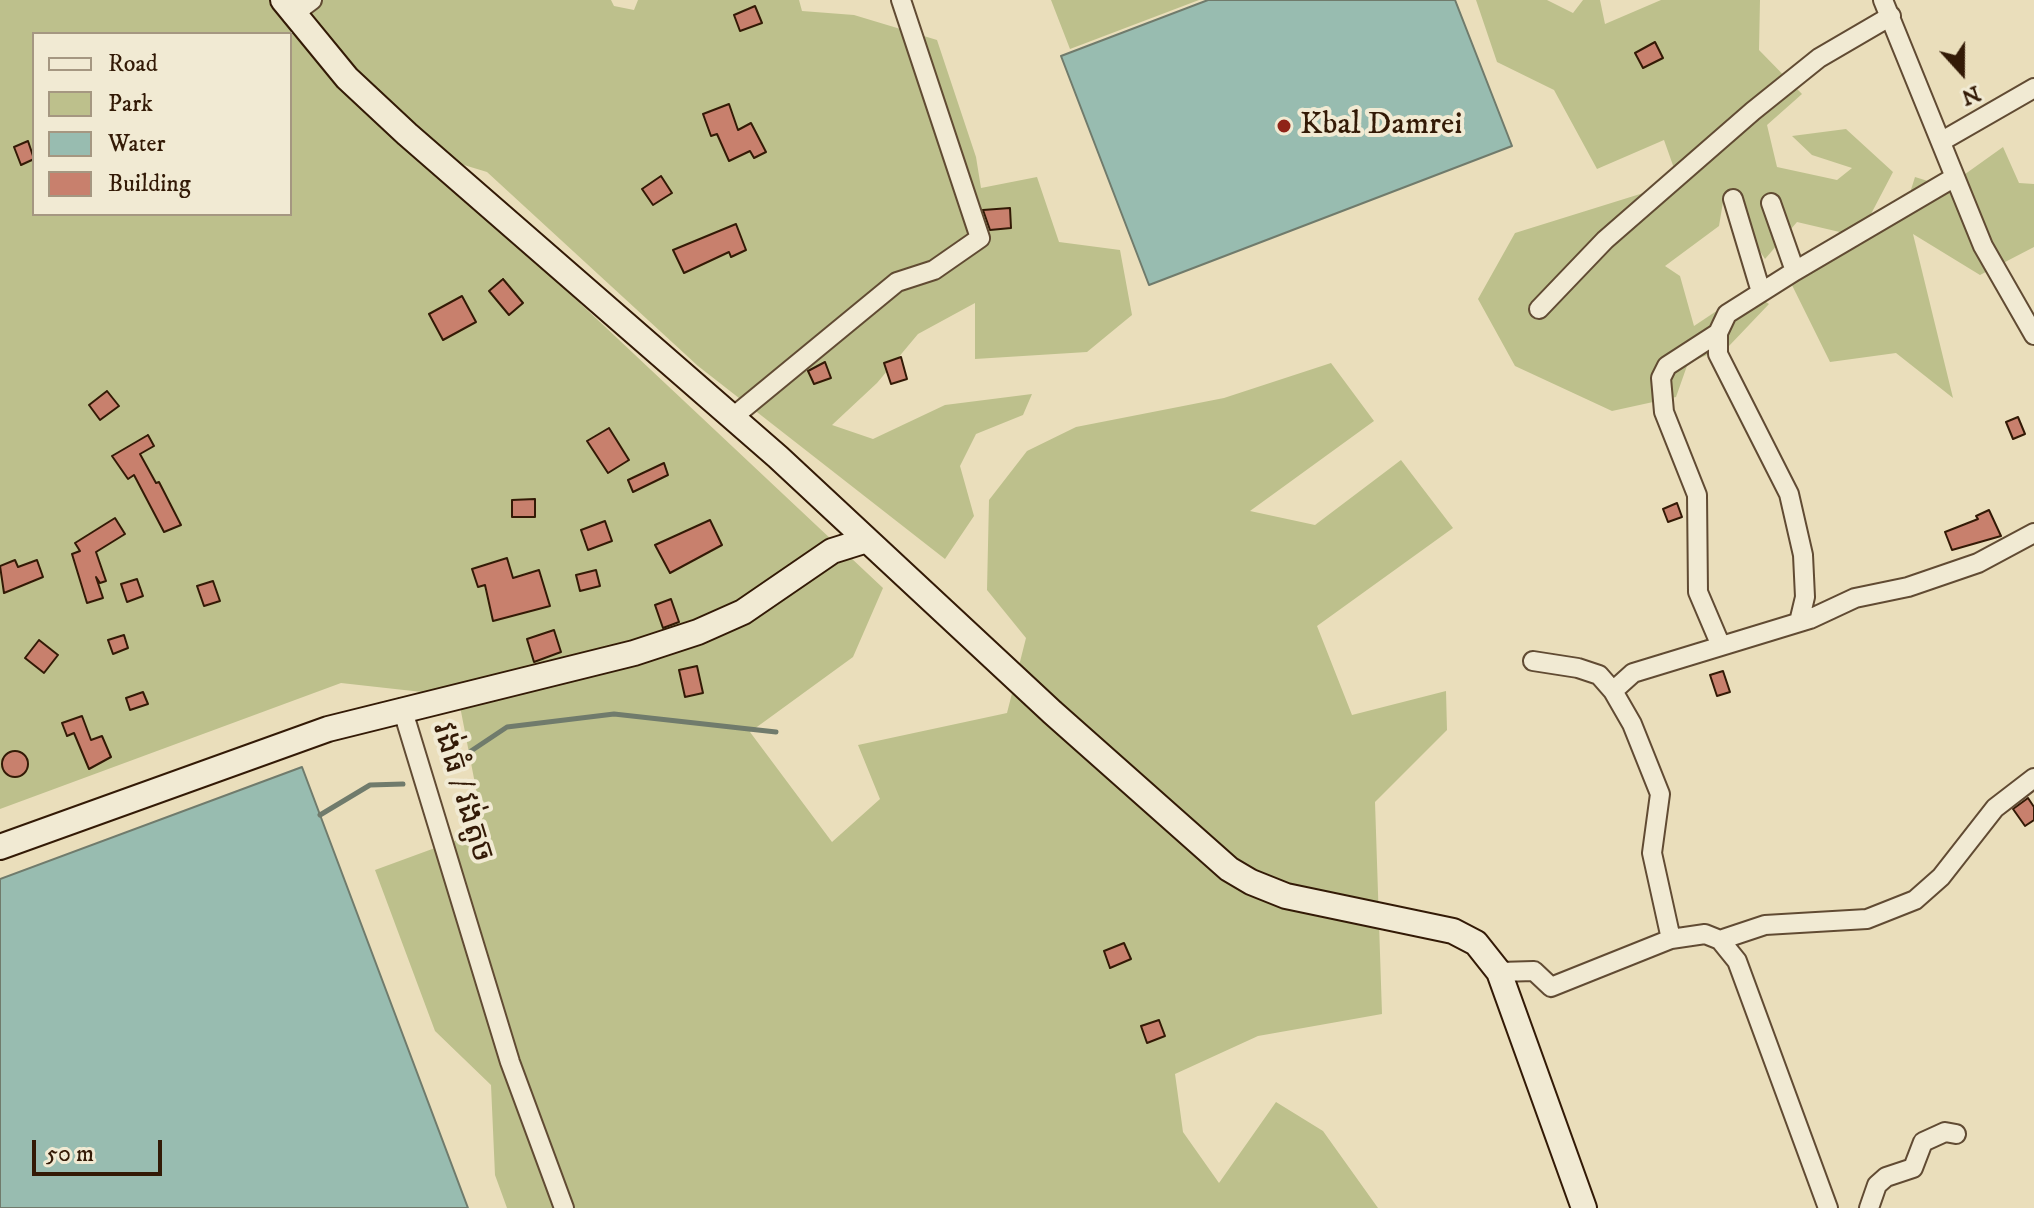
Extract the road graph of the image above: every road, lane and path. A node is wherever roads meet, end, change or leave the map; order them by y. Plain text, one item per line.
1 (312, 0) edge
2 (901, 0) edge
3 (287, 7) edge
4 (1887, 8) edge
5 (2034, 88) edge
6 (1942, 141) junction
7 (1955, 177) junction
8 (1733, 199) dead end
9 (1771, 203) dead end
10 (1795, 271) junction
11 (1761, 292) junction
12 (1539, 309) dead end
13 (1718, 333) junction
14 (2034, 335) edge
15 (733, 417) junction
16 (2034, 533) edge
17 (867, 540) junction
18 (1799, 622) junction
19 (1721, 646) junction
20 (1533, 661) dead end
21 (1613, 691) junction
22 (402, 708) junction
23 (2034, 778) edge
24 (0, 847) edge
25 (1671, 939) junction
26 (1720, 940) junction
27 (1499, 972) junction
28 (1956, 1134) dead end
29 (564, 1208) edge
30 (1584, 1208) edge
31 (1828, 1208) edge
32 (1869, 1208) edge

1 - 3 street
2 - 15 street
3 - 15 main road
4 - 6 street
4 - 12 street
5 - 6 street
6 - 7 street
7 - 10 street
7 - 14 street
8 - 11 street
9 - 10 street
10 - 11 street
11 - 13 street
13 - 18 street
13 - 19 street
15 - 17 main road
16 - 18 street
17 - 22 main road
17 - 27 main road
18 - 19 street
19 - 21 street
20 - 21 street
21 - 25 street
22 - 24 main road, វង់ធំ / វង់តូច
22 - 29 street, វង់ធំ / វង់តូច
23 - 26 street
25 - 26 street
25 - 27 street
26 - 31 street
27 - 30 main road
28 - 32 street

